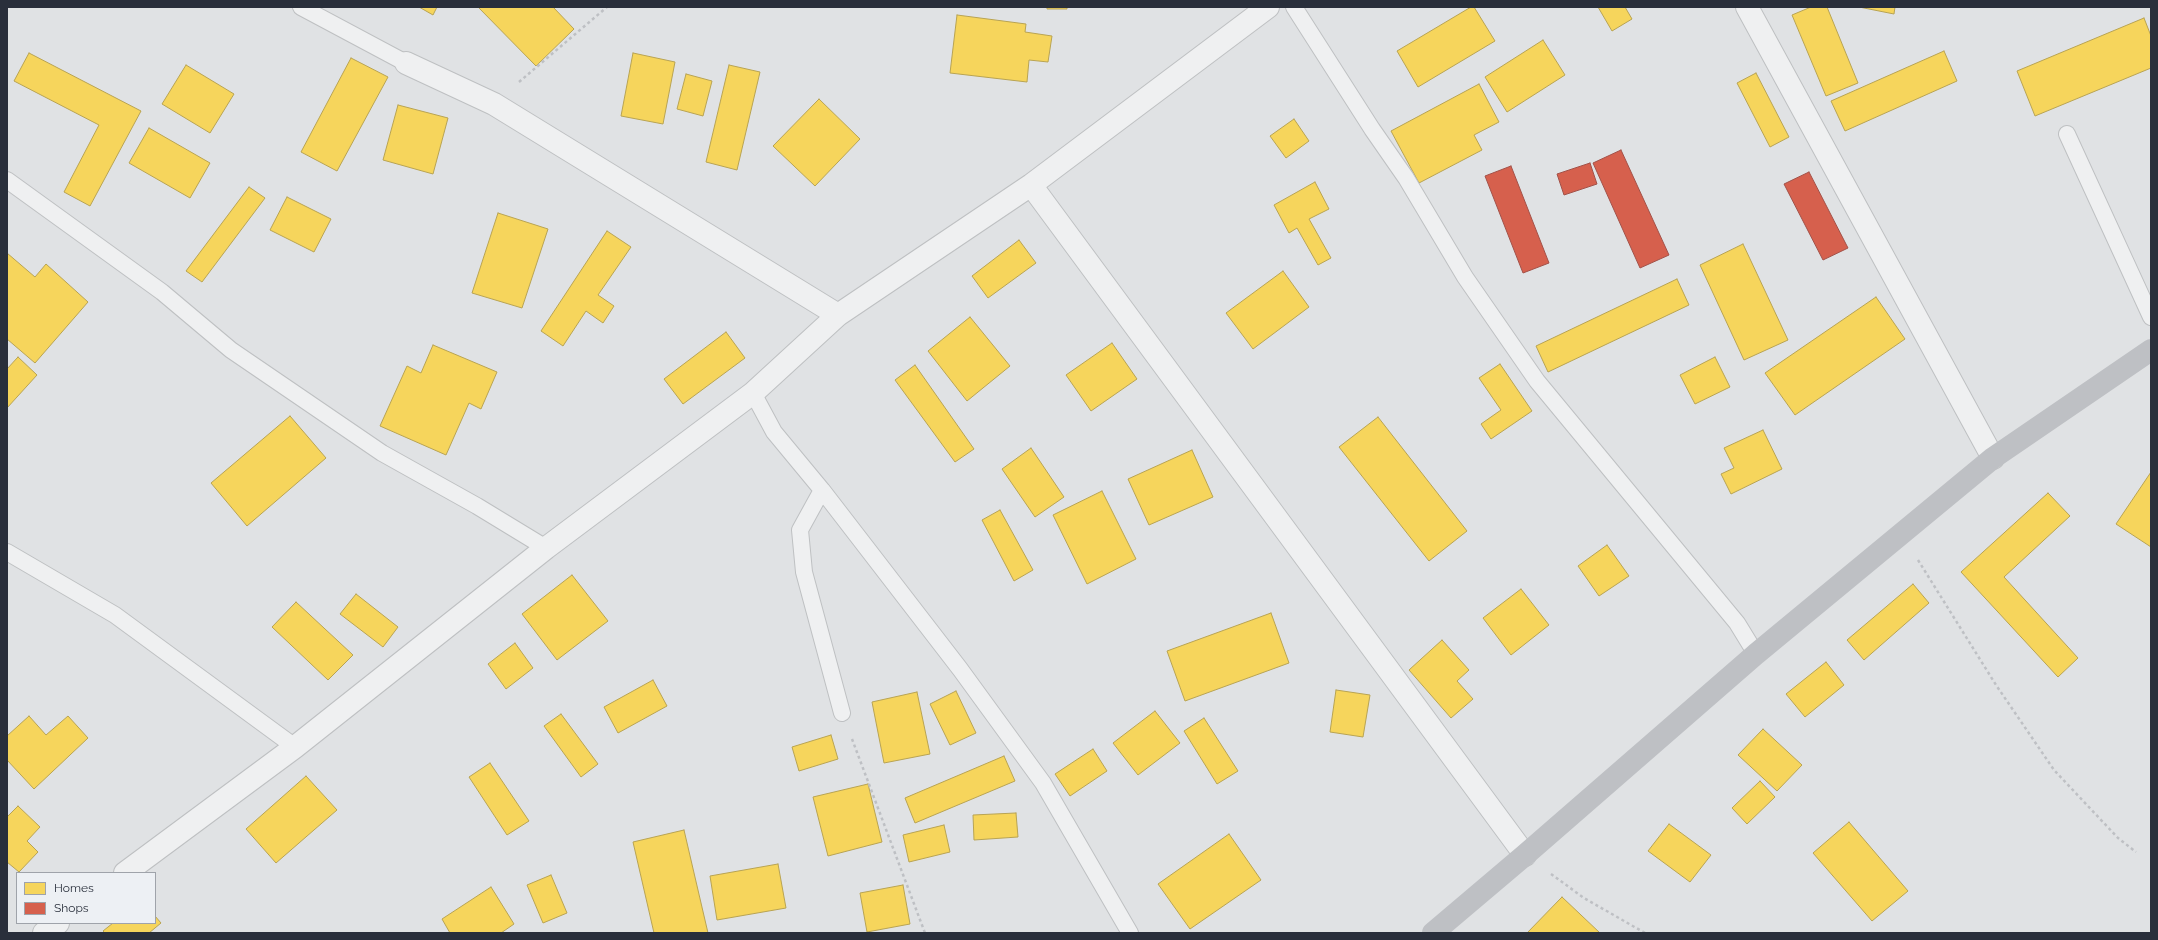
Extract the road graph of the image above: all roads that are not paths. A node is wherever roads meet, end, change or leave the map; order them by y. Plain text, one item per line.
1 (301, 7) edge
2 (1268, 7) edge
3 (1294, 7) edge
4 (1747, 7) edge
5 (406, 63) joint
6 (2067, 134) dead end
7 (7, 180) edge
8 (1031, 184) junction
9 (838, 315) junction
10 (2151, 317) edge
11 (2151, 350) edge
12 (753, 393) junction
13 (1993, 458) junction
14 (822, 490) junction
15 (546, 548) junction
16 (7, 552) edge
17 (1756, 654) junction
18 (842, 713) road end
19 (295, 747) junction
20 (1525, 855) junction
21 (126, 872) edge
22 (57, 924) edge
23 (44, 933) edge
24 (1130, 933) edge
25 (1432, 933) edge

1 - 5 lane
2 - 8 street
3 - 17 lane
4 - 13 street
5 - 9 street
6 - 10 lane
7 - 15 lane
8 - 9 street
8 - 20 street
9 - 12 street
11 - 13 main road
12 - 14 lane
12 - 15 street
13 - 17 main road
14 - 18 lane
14 - 24 lane
15 - 19 street
16 - 19 lane
17 - 20 main road
19 - 21 street
20 - 25 main road
22 - 23 street

